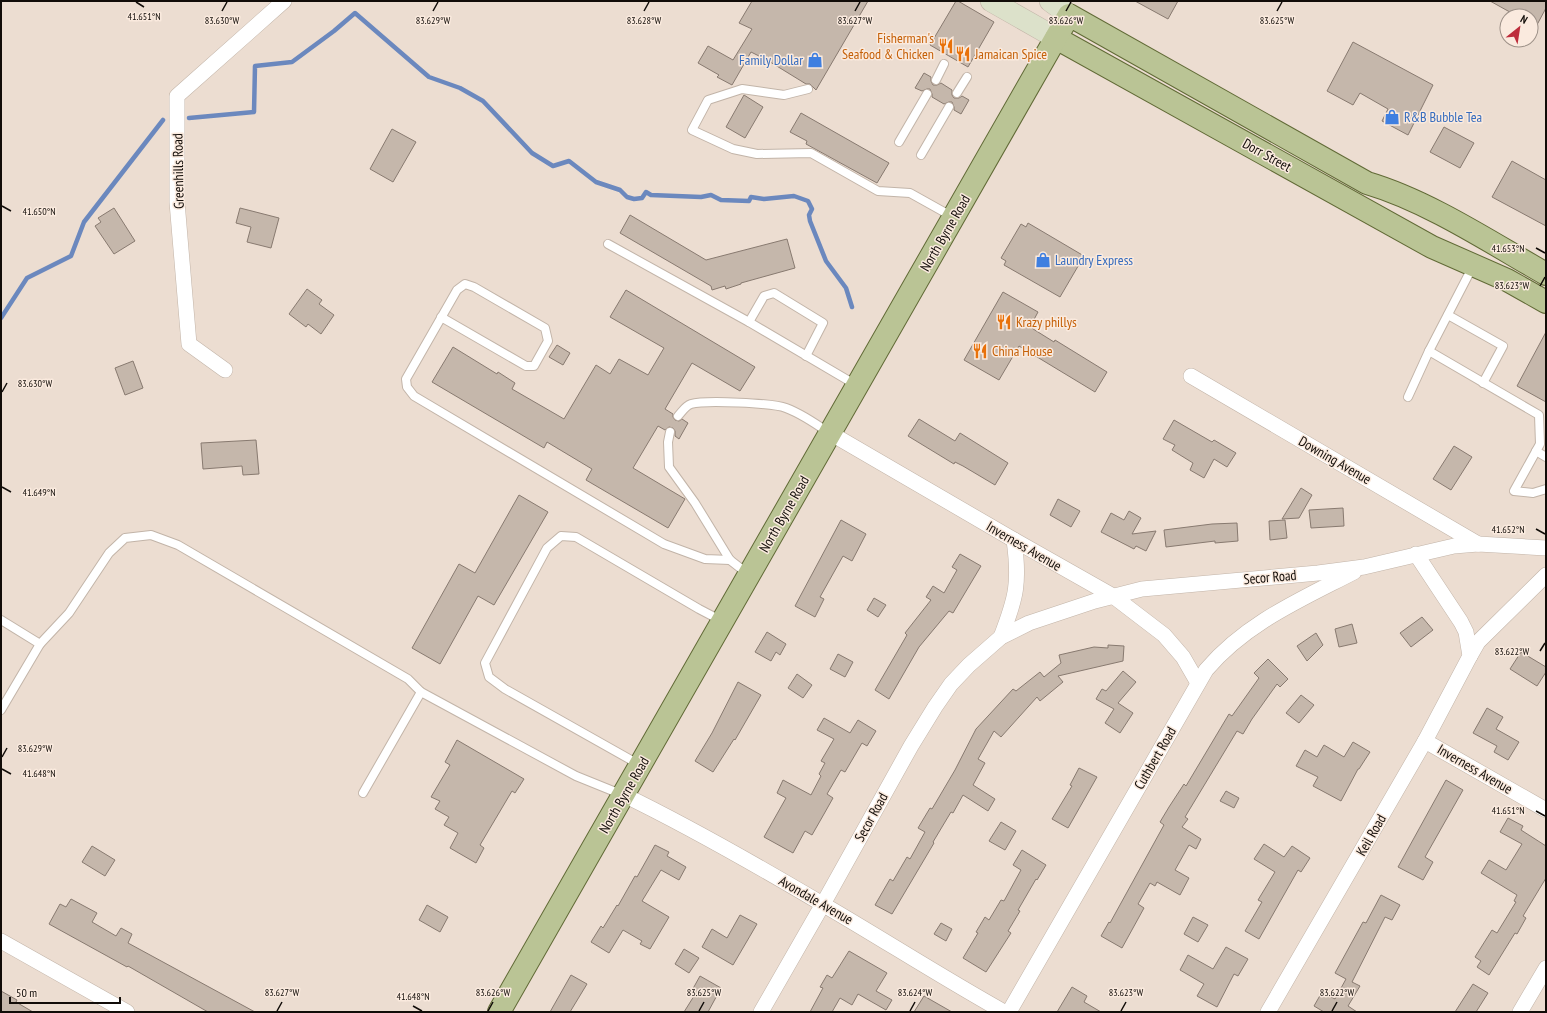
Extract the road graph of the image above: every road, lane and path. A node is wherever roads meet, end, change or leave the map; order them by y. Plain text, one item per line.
1 (284, 1) edge
2 (991, 1) edge
3 (1050, 1) edge
4 (1069, 15) junction
5 (1056, 38) junction
6 (944, 64) dead end
7 (967, 77) dead end
8 (936, 80) dead end
9 (808, 89) dead end
10 (957, 93) dead end
11 (927, 94) dead end
12 (949, 107) dead end
13 (899, 142) dead end
14 (921, 154) dead end
15 (954, 218) junction
16 (608, 244) dead end
17 (1474, 265) junction
18 (1546, 274) edge
19 (1546, 302) edge
20 (1448, 315) junction
21 (441, 317) junction
22 (749, 322) junction
23 (1429, 351) junction
24 (806, 356) junction
25 (225, 370) dead end
26 (1191, 376) dead end
27 (1483, 383) junction
28 (857, 385) junction
29 (1408, 397) dead end
30 (678, 416) dead end
31 (670, 432) dead end
32 (830, 433) junction
33 (1536, 451) junction
34 (1546, 457) edge
35 (1546, 489) edge
36 (1014, 540) junction
37 (1478, 544) junction
38 (1546, 548) edge
39 (1416, 554) junction
40 (730, 560) junction
41 (1364, 567) junction
42 (749, 575) junction
43 (1546, 575) edge
44 (1113, 596) junction
45 (1, 620) edge
46 (723, 621) junction
47 (1001, 637) junction
48 (40, 644) junction
49 (1470, 656) junction
50 (1198, 683) junction
51 (421, 692) junction
52 (1, 710) edge
53 (1425, 741) junction
54 (640, 766) junction
55 (363, 793) dead end
56 (624, 795) junction
57 (1546, 810) edge
58 (823, 904) junction
59 (1, 941) edge
60 (1546, 968) edge
61 (127, 1012) edge
62 (499, 1012) edge
63 (761, 1012) edge
64 (1004, 1012) edge
65 (1009, 1012) edge
66 (1268, 1012) edge
67 (1520, 1012) edge

1 - 25 street, Greenhills Road
2 - 5 main road, Dorr Street
3 - 4 main road, Dorr Street
4 - 5 main road, North Byrne Road
4 - 18 main road, Dorr Street
5 - 15 main road, North Byrne Road
5 - 17 main road, Dorr Street
6 - 8 lane
7 - 10 lane
9 - 15 lane
11 - 13 lane
12 - 14 lane
15 - 28 main road, North Byrne Road
16 - 22 lane
17 - 19 main road, Dorr Street
17 - 20 lane
20 - 23 lane
20 - 27 lane
21 - 21 lane
21 - 40 lane
22 - 24 lane
22 - 24 lane
23 - 27 lane
23 - 29 lane
24 - 28 lane
26 - 37 street, Downing Avenue
27 - 33 lane
28 - 32 main road, North Byrne Road
30 - 32 lane
31 - 40 lane
32 - 36 street, Inverness Avenue
32 - 42 main road, North Byrne Road
33 - 34 lane
33 - 35 lane
36 - 44 street, Inverness Avenue
36 - 47 street, Secor Road
37 - 38 street, Secor Road
37 - 39 street, Secor Road
39 - 41 street, Secor Road
39 - 49 street
40 - 42 lane
41 - 44 street, Secor Road
41 - 50 street, Cuthbert Road
42 - 46 main road, North Byrne Road
43 - 49 street, Keil Road
44 - 47 street, Secor Road
44 - 50 street, Inverness Avenue
45 - 48 lane
46 - 54 main road, North Byrne Road
46 - 54 lane
47 - 58 street, Secor Road
48 - 51 lane
48 - 52 lane
49 - 53 street, Keil Road
50 - 65 street, Cuthbert Road
51 - 55 lane
51 - 56 lane
53 - 57 street, Inverness Avenue
53 - 66 street, Keil Road
54 - 56 main road, North Byrne Road
56 - 58 street, Avondale Avenue
56 - 62 main road, North Byrne Road
58 - 63 street, Secor Road
58 - 64 street, Avondale Avenue
59 - 61 street
60 - 67 street

